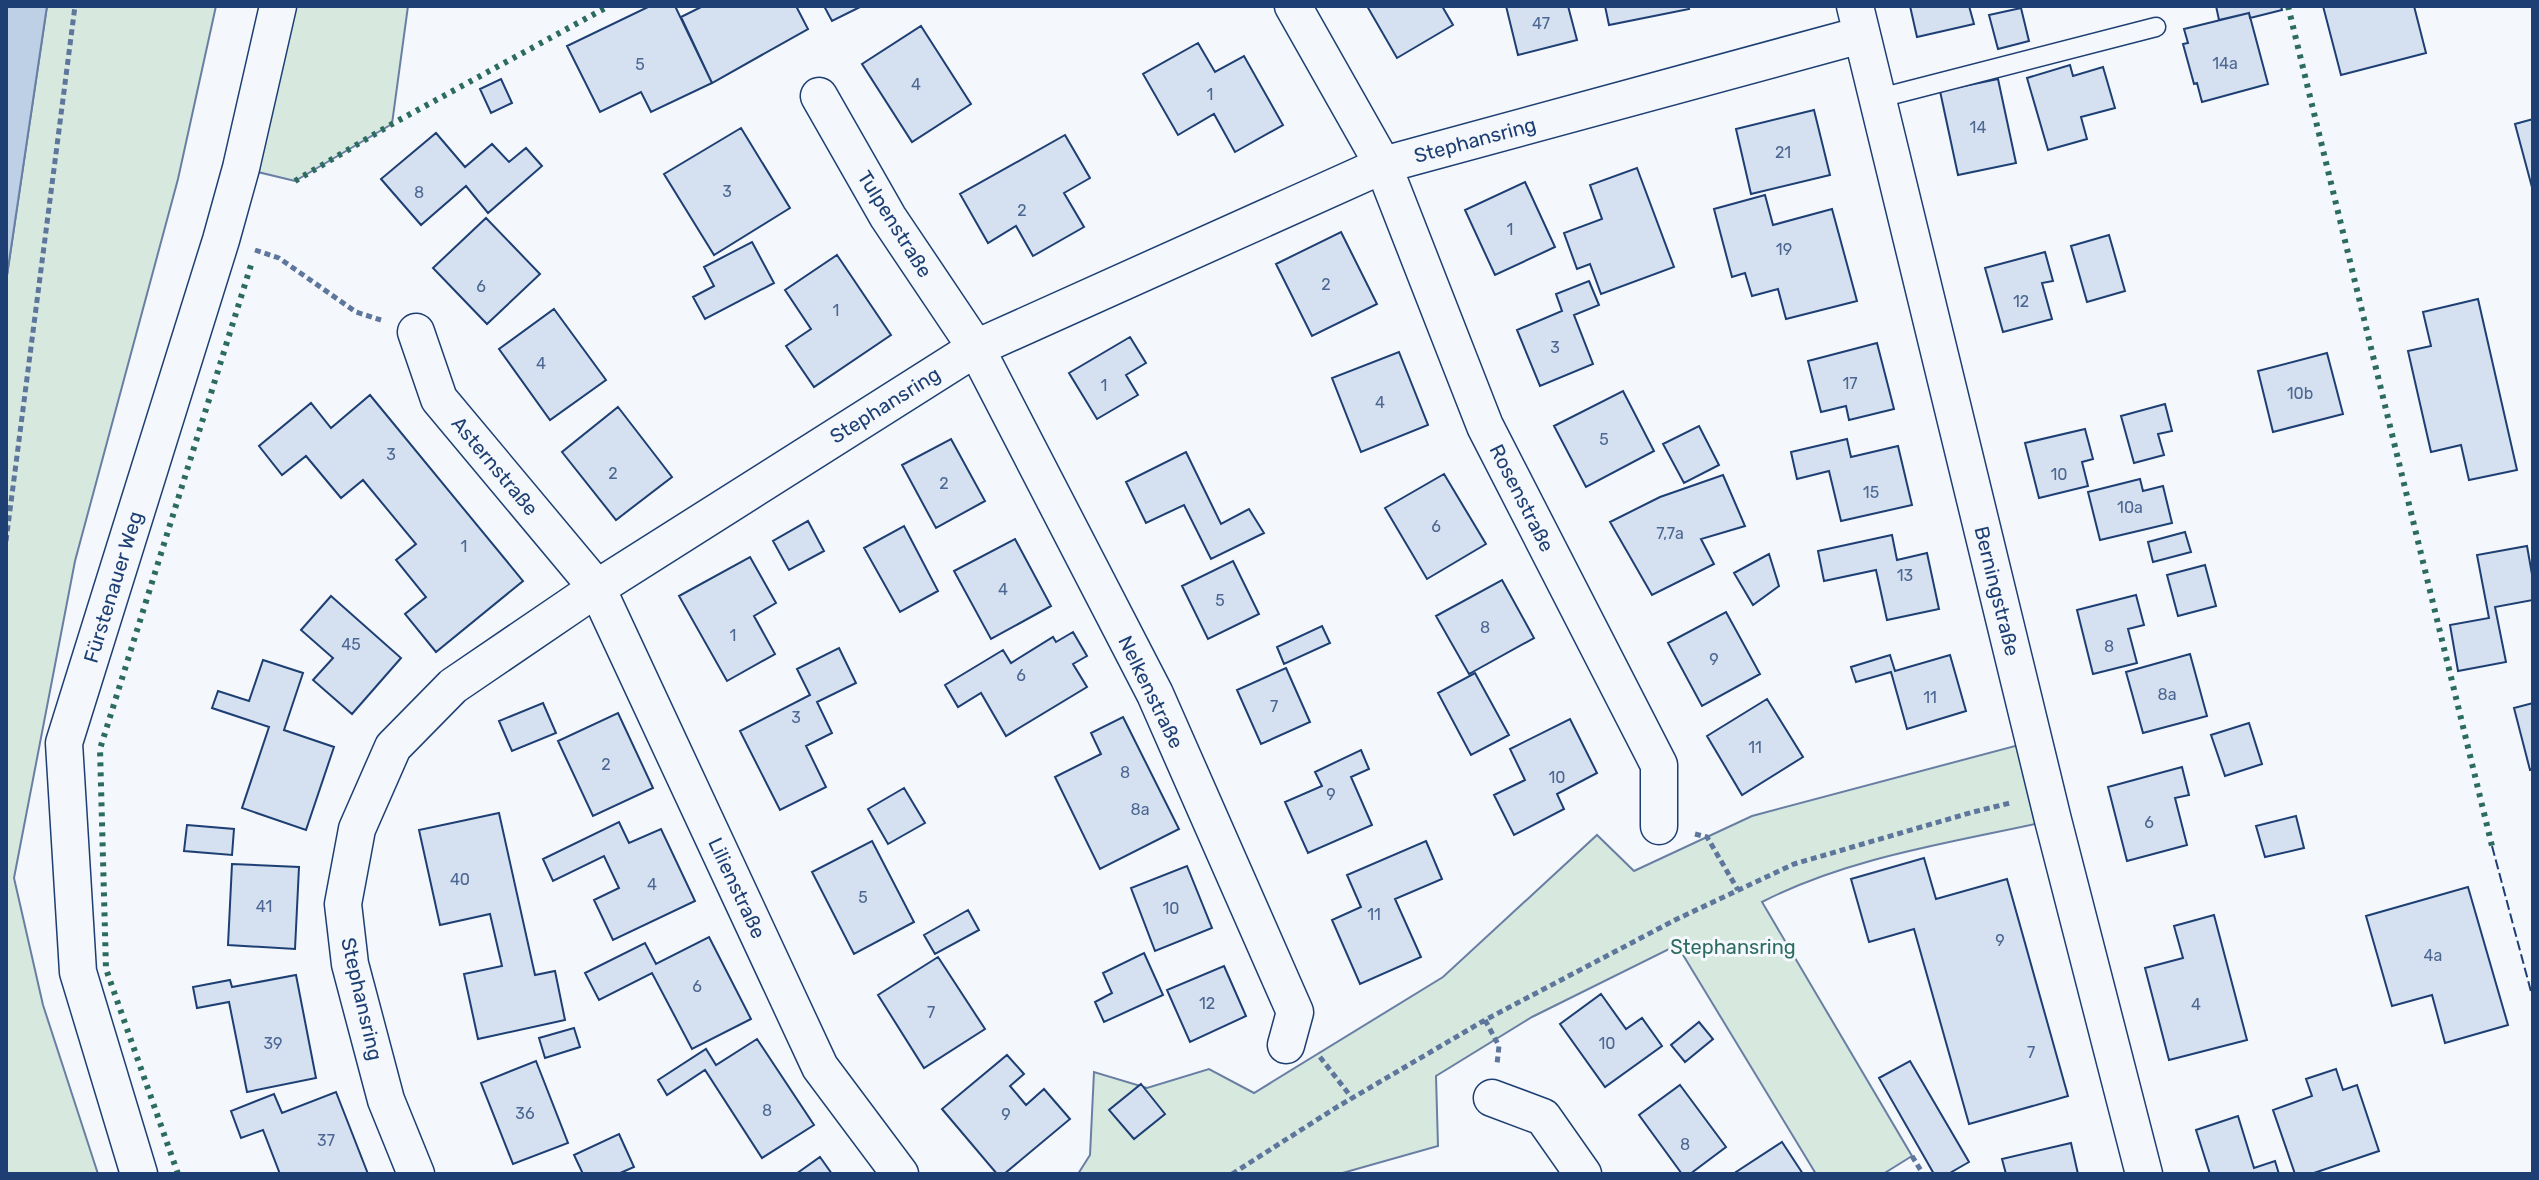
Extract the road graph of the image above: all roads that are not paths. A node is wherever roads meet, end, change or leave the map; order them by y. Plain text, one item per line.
1 (278, 6) edge
2 (1293, 6) edge
3 (1858, 20) edge
4 (2156, 27) dead end
5 (819, 96) dead end
6 (1876, 99) junction
7 (1383, 165) junction
8 (416, 332) road end
9 (976, 348) junction
10 (597, 588) junction
11 (1659, 826) road end
12 (1286, 1045) road end
13 (1492, 1098) dead end
14 (139, 1174) edge
15 (416, 1174) edge
16 (900, 1174) edge
17 (1583, 1174) edge
18 (2144, 1174) edge

1 - 14 street, Fürstenauer Weg
2 - 7 street, Rosenstraße
3 - 6 street, Berningstraße
3 - 7 street, Stephansring
4 - 6 lane
5 - 9 street, Tulpenstraße
6 - 18 street, Berningstraße
7 - 9 street, Stephansring
7 - 11 street, Rosenstraße
8 - 10 street, Asternstraße
9 - 10 street, Stephansring
9 - 12 street, Nelkenstraße
10 - 15 street, Stephansring
10 - 16 street, Lilienstraße
13 - 17 street

